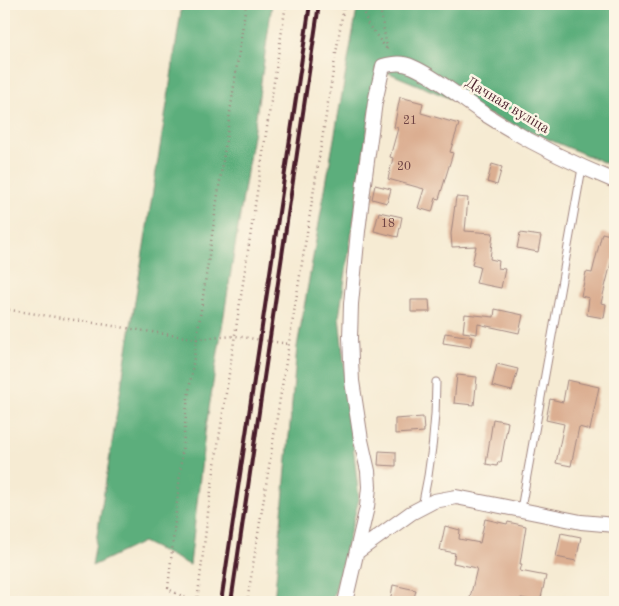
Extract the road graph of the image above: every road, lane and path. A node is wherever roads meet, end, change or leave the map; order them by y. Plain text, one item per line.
1 (246, 4) edge
2 (286, 4) edge
3 (344, 4) edge
4 (363, 4) edge
5 (381, 4) edge
6 (387, 48) junction
7 (383, 66) junction
8 (582, 168) junction
9 (615, 181) edge
10 (4, 309) edge
11 (235, 336) junction
12 (197, 339) junction
13 (289, 344) junction
14 (436, 382) dead end
15 (422, 507) junction
16 (521, 509) junction
17 (615, 525) edge
18 (357, 552) junction
19 (195, 602) edge
20 (247, 602) edge
21 (345, 602) edge

1 - 12 path
2 - 11 path
3 - 13 path
4 - 6 path
5 - 6 path
6 - 7 path
7 - 8 street, Дачная вуліца
7 - 18 street
8 - 9 street, Дачная вуліца
8 - 16 lane
10 - 12 path
11 - 12 path
11 - 13 path
11 - 19 path
12 - 19 path
13 - 20 path
14 - 15 lane
15 - 16 street
15 - 18 street
16 - 17 street
18 - 21 street

